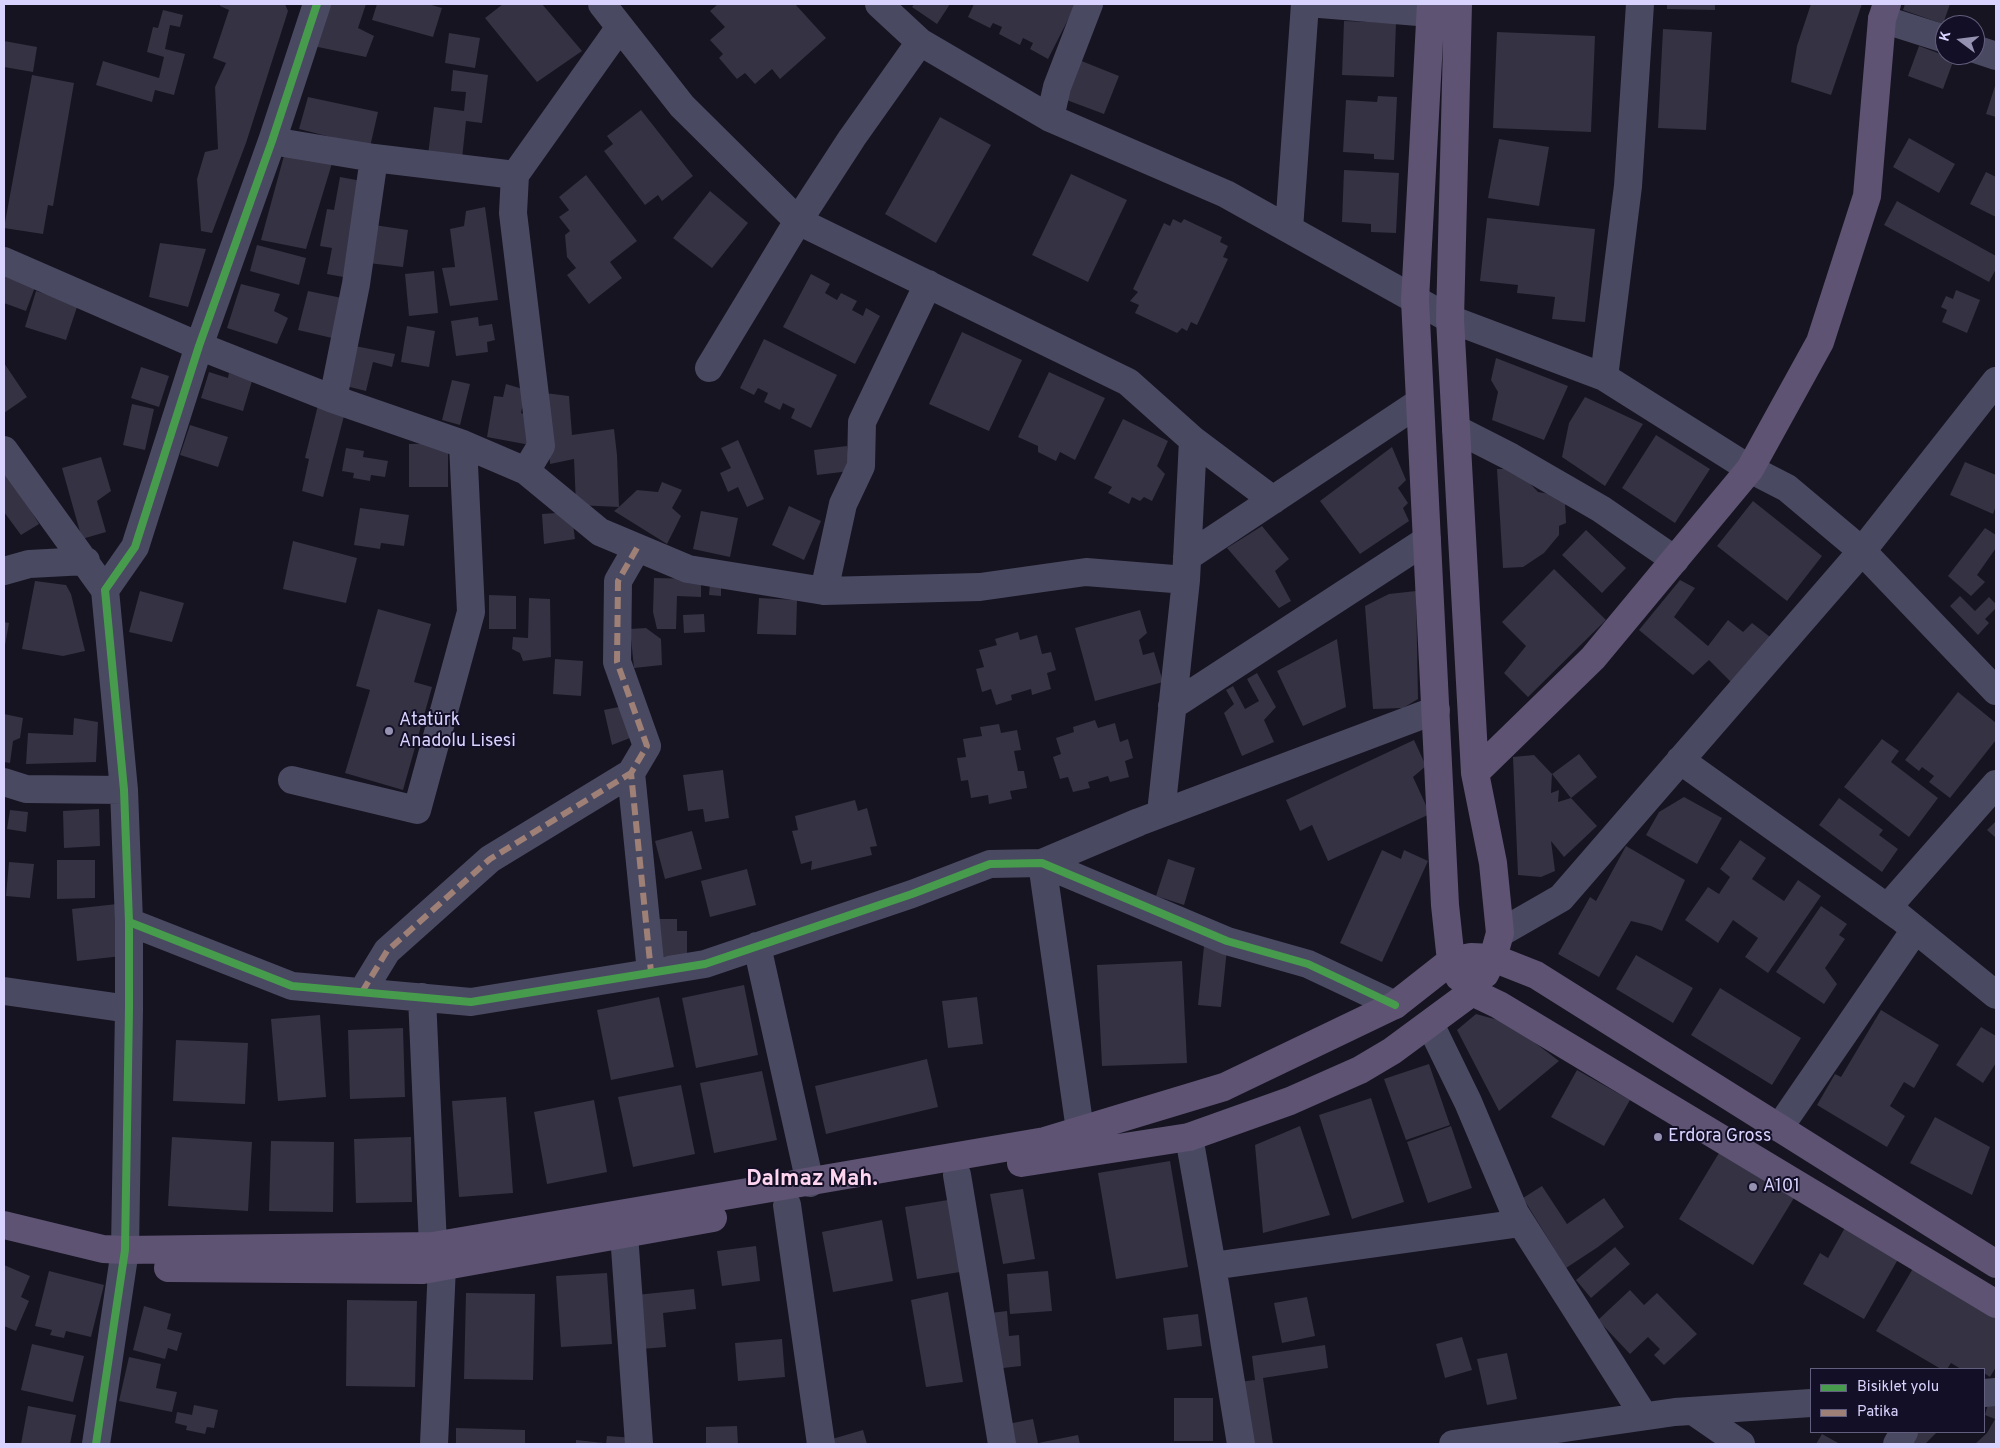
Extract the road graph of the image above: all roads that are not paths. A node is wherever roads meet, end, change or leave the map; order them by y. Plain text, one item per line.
1 (317, 4) edge
2 (602, 4) edge
3 (879, 4) edge
4 (1089, 4) edge
5 (1305, 4) edge
6 (1320, 4) edge
7 (1458, 4) edge
8 (1640, 4) edge
9 (1431, 8) edge
10 (1884, 11) edge
11 (620, 27) junction
12 (1935, 34) edge
13 (920, 42) junction
14 (1050, 118) junction
15 (272, 141) junction
16 (374, 158) junction
17 (515, 174) junction
18 (798, 221) junction
19 (1289, 229) junction
20 (4, 261) edge
21 (928, 284) junction
22 (1415, 300) junction
23 (1450, 319) junction
24 (199, 346) junction
25 (709, 368) dead end
26 (1604, 378) junction
27 (1996, 381) edge
28 (333, 399) junction
29 (1420, 402) junction
30 (1456, 429) junction
31 (1193, 440) junction
32 (463, 444) junction
33 (4, 450) edge
34 (1750, 469) junction
35 (526, 471) junction
36 (1272, 500) junction
37 (1427, 540) junction
38 (637, 548) junction
39 (1862, 551) junction
40 (1675, 560) junction
41 (86, 561) junction
42 (1186, 568) junction
43 (4, 571) edge
44 (105, 590) junction
45 (824, 592) junction
46 (1996, 692) edge
47 (1172, 706) junction
48 (1436, 710) junction
49 (1680, 760) junction
50 (631, 773) junction
51 (1475, 773) junction
52 (292, 780) dead end
53 (1996, 784) edge
54 (11, 789) edge
55 (124, 790) junction
56 (1161, 813) junction
57 (1042, 863) junction
58 (1887, 908) junction
59 (129, 922) junction
60 (1916, 930) junction
61 (1497, 945) junction
62 (757, 946) junction
63 (1451, 961) junction
64 (651, 972) junction
65 (4, 991) edge
66 (362, 992) junction
67 (1472, 992) junction
68 (1996, 995) edge
69 (422, 998) junction
70 (1395, 1006) junction
71 (129, 1009) junction
72 (1430, 1024) junction
73 (1779, 1128) junction
74 (1080, 1130) junction
75 (1189, 1136) junction
76 (957, 1175) junction
77 (810, 1182) junction
78 (787, 1205) junction
79 (1521, 1223) junction
80 (4, 1225) edge
81 (624, 1234) junction
82 (4, 1244) edge
83 (438, 1256) junction
84 (124, 1259) junction
85 (1996, 1264) edge
86 (1212, 1266) junction
87 (1996, 1304) edge
88 (1810, 1403) edge
89 (1693, 1411) junction
90 (1644, 1416) junction
91 (1903, 1433) edge
92 (1517, 1440) edge
93 (96, 1444) edge
94 (434, 1444) edge
95 (640, 1444) edge
96 (820, 1444) edge
97 (1002, 1444) edge
98 (1241, 1444) edge
99 (1454, 1444) edge
100 (1742, 1444) edge
101 (1897, 1444) edge

1 - 15 street
2 - 11 street
3 - 13 street
4 - 14 street
5 - 19 street
6 - 9 street
7 - 23 main road
8 - 26 street
9 - 22 main road
10 - 12 street
10 - 34 main road
11 - 17 street
11 - 18 street
13 - 14 street
13 - 18 street
14 - 19 street
15 - 16 street
15 - 24 street
16 - 17 street
16 - 28 street
17 - 35 street
18 - 21 street
18 - 25 street
19 - 22 street
20 - 24 street
21 - 31 street
21 - 45 street
22 - 23 street
22 - 29 main road
23 - 26 street
23 - 30 main road
24 - 28 street
24 - 44 street
26 - 34 street
27 - 39 street
28 - 32 street
29 - 36 street
29 - 37 main road
30 - 40 street
30 - 51 main road
31 - 36 street
31 - 42 street
32 - 35 street
32 - 52 street
33 - 41 street
34 - 39 street
34 - 40 main road
35 - 38 street
36 - 42 street
37 - 47 street
37 - 48 main road
38 - 45 street
38 - 50 street
39 - 46 street
39 - 49 street
40 - 51 main road
41 - 43 street
41 - 44 street
42 - 45 street
42 - 47 street
44 - 55 street
47 - 56 street
48 - 56 street
48 - 63 main road
49 - 58 street
49 - 61 street
50 - 64 street
50 - 66 street
51 - 61 main road
53 - 58 street
54 - 55 street
55 - 59 street
56 - 57 street
57 - 62 street
57 - 70 street
57 - 74 street
58 - 60 street
59 - 66 street
59 - 71 street
60 - 68 street
60 - 73 street
61 - 63 main road
61 - 67 main road
61 - 73 main road
62 - 64 street
62 - 77 street
63 - 67 main road
63 - 70 main road
64 - 69 street
65 - 71 street
66 - 69 street
67 - 72 main road
67 - 87 main road
69 - 83 street
70 - 74 main road
71 - 84 street
72 - 75 main road
72 - 79 street
73 - 85 main road
74 - 77 main road
75 - 76 main road
75 - 86 street
76 - 78 main road
76 - 97 street
77 - 83 main road
78 - 81 main road
78 - 96 street
79 - 86 street
79 - 90 street
80 - 84 main road
81 - 83 main road
81 - 95 street
82 - 84 main road
83 - 84 main road
83 - 94 street
84 - 93 street
86 - 98 street
88 - 89 street
89 - 90 street
89 - 100 street
90 - 92 street
91 - 101 street
92 - 99 street

